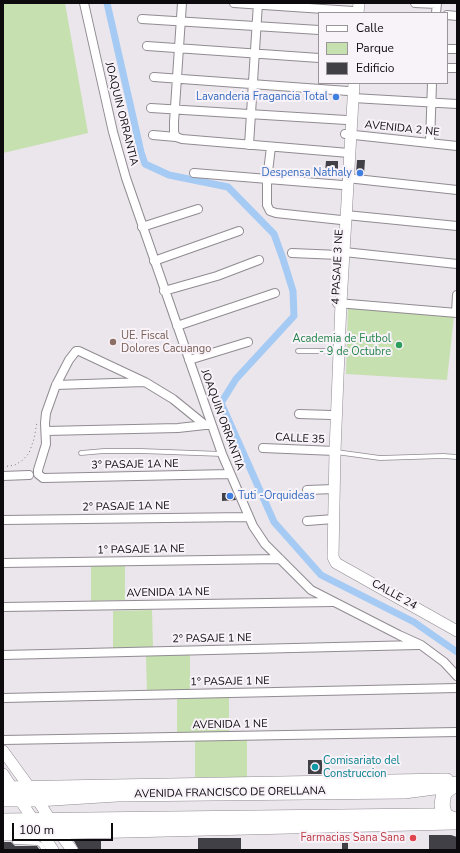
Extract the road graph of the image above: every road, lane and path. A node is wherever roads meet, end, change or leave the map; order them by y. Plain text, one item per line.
1 (84, 3) edge
2 (182, 3) edge
3 (234, 3) edge
4 (415, 3) edge
5 (258, 4) edge
6 (437, 4) edge
7 (355, 9) edge
8 (142, 19) dead end
9 (180, 21) junction
10 (256, 26) junction
11 (318, 30) edge
12 (147, 46) dead end
13 (179, 48) junction
14 (254, 53) junction
15 (318, 58) edge
16 (154, 77) dead end
17 (177, 78) junction
18 (252, 84) junction
19 (432, 84) edge
20 (351, 89) edge
21 (432, 102) junction
22 (457, 104) edge
23 (151, 108) dead end
24 (174, 109) junction
25 (250, 114) junction
26 (346, 120) junction
27 (348, 134) junction
28 (153, 136) dead end
29 (176, 137) junction
30 (430, 143) junction
31 (248, 145) junction
32 (457, 146) edge
33 (271, 147) junction
34 (347, 153) junction
35 (194, 173) dead end
36 (267, 180) junction
37 (345, 182) junction
38 (457, 190) edge
39 (198, 209) dead end
40 (343, 218) junction
41 (457, 226) edge
42 (142, 227) junction
43 (239, 231) dead end
44 (292, 253) dead end
45 (341, 253) junction
46 (259, 260) dead end
47 (154, 261) junction
48 (457, 264) edge
49 (164, 291) junction
50 (275, 293) dead end
51 (457, 295) edge
52 (339, 303) junction
53 (456, 313) edge
54 (177, 326) junction
55 (248, 342) dead end
56 (298, 351) dead end
57 (333, 351) junction
58 (189, 360) junction
59 (145, 382) junction
60 (56, 385) junction
61 (299, 414) dead end
62 (331, 415) junction
63 (208, 425) junction
64 (46, 431) junction
65 (263, 448) dead end
66 (336, 452) junction
67 (81, 453) dead end
68 (222, 454) junction
69 (457, 457) edge
70 (230, 474) junction
71 (3, 476) edge
72 (29, 476) dead end
73 (334, 489) junction
74 (307, 490) dead end
75 (248, 516) junction
76 (334, 519) junction
77 (3, 520) edge
78 (307, 521) dead end
79 (333, 557) joint
80 (280, 559) junction
81 (3, 562) edge
82 (334, 602) junction
83 (3, 607) edge
84 (457, 631) edge
85 (421, 645) junction
86 (3, 655) edge
87 (457, 676) edge
88 (457, 688) edge
89 (3, 698) edge
90 (457, 732) edge
91 (3, 740) edge
92 (3, 751) edge
93 (3, 774) edge
94 (456, 783) edge
95 (18, 793) edge
96 (3, 821) edge
97 (34, 821) junction
98 (51, 821) junction
99 (457, 821) edge
100 (59, 833) junction
101 (8, 834) edge
102 (42, 834) junction
103 (44, 850) edge
104 (53, 850) edge
105 (72, 850) edge

1 - 42 street, JOAQUIN ORRANTIA
2 - 9 street
3 - 5 street
4 - 6 street
5 - 7 street
5 - 10 street
8 - 9 street
9 - 10 street
9 - 13 street
10 - 11 street
10 - 14 street
12 - 13 street
13 - 14 street
13 - 17 street
14 - 15 street
14 - 18 street
16 - 17 street
17 - 18 street
17 - 24 street
18 - 20 street
18 - 25 street
19 - 21 street
20 - 21 street
20 - 26 street, 4 PASAJE 3 NE
20 - 27 street, 4 PASAJE 3 NE
21 - 22 street
21 - 30 street
23 - 24 street
24 - 25 street
24 - 29 street
25 - 26 street
25 - 31 street
26 - 27 street, 4 PASAJE 3 NE
27 - 30 street, AVENIDA 2 NE
27 - 34 street, 4 PASAJE 3 NE
28 - 29 street
29 - 31 street
30 - 32 street, AVENIDA 2 NE
31 - 33 street
33 - 34 street
33 - 36 street
34 - 37 street, 4 PASAJE 3 NE
35 - 36 street
36 - 37 street
36 - 40 street
37 - 38 street
37 - 40 street, 4 PASAJE 3 NE
39 - 42 street
40 - 41 street
40 - 45 street, 4 PASAJE 3 NE
42 - 47 street, JOAQUIN ORRANTIA
43 - 47 street
44 - 45 street
45 - 48 street
45 - 52 street, 4 PASAJE 3 NE
46 - 49 street
47 - 49 street, JOAQUIN ORRANTIA
49 - 54 street, JOAQUIN ORRANTIA
50 - 54 street
51 - 53 street
52 - 53 street
52 - 57 street, 4 PASAJE 3 NE
52 - 66 street, 4 PASAJE 3 NE
54 - 58 street, JOAQUIN ORRANTIA
55 - 58 street
56 - 57 lane
57 - 62 street, 4 PASAJE 3 NE
58 - 63 street, JOAQUIN ORRANTIA
59 - 60 street
59 - 60 street
59 - 63 street
60 - 64 street
61 - 62 street
62 - 66 street, 4 PASAJE 3 NE
63 - 64 street
63 - 68 street, JOAQUIN ORRANTIA
64 - 70 street, 3° PASAJE 1A NE
65 - 66 street, CALLE 35
66 - 69 lane
66 - 73 street, 4 PASAJE 3 NE
67 - 68 lane
68 - 70 street, JOAQUIN ORRANTIA
70 - 75 street, JOAQUIN ORRANTIA
71 - 72 street
73 - 74 street
73 - 76 street, 4 PASAJE 3 NE
75 - 77 street, 2° PASAJE 1A NE
75 - 80 street, JOAQUIN ORRANTIA
76 - 78 street
76 - 79 street, 4 PASAJE 3 NE
79 - 84 street, CALLE 24
80 - 81 street, 1° PASAJE 1A NE
80 - 82 street, JOAQUIN ORRANTIA
82 - 83 street, AVENIDA 1A NE
82 - 85 street, JOAQUIN ORRANTIA
85 - 86 street, 2° PASAJE 1 NE
85 - 87 street, JOAQUIN ORRANTIA
88 - 89 street, 1° PASAJE 1 NE
90 - 91 street, AVENIDA 1 NE
92 - 95 street
93 - 95 street
94 - 95 highway, AVENIDA FRANCISCO DE ORELLANA
94 - 99 highway
95 - 97 street
95 - 98 street
96 - 97 highway
97 - 98 highway
97 - 102 street
98 - 99 highway
98 - 100 street
99 - 100 main road
100 - 102 main road
100 - 105 street
101 - 102 main road
101 - 103 lane
102 - 104 street

